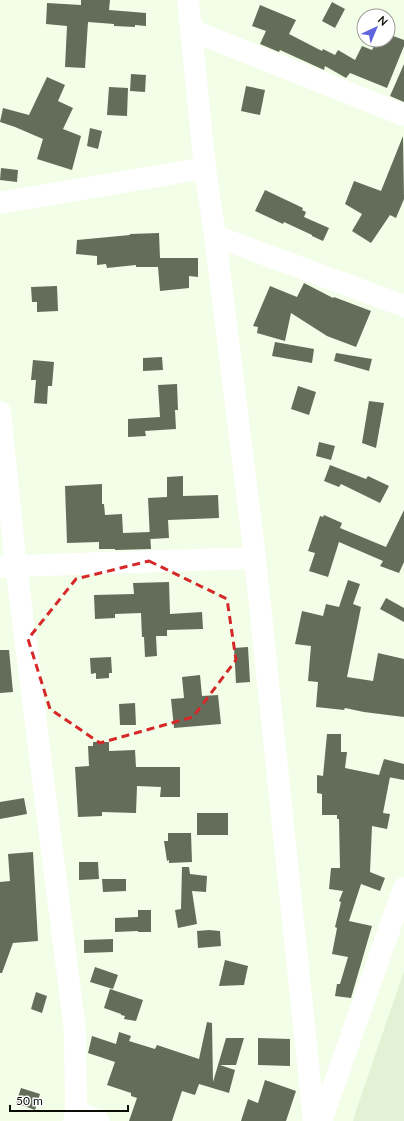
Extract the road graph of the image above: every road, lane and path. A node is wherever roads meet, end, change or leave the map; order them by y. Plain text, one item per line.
1 (188, 0) edge
2 (191, 30) junction
3 (404, 116) edge
4 (205, 168) junction
5 (0, 203) edge
6 (215, 236) junction
7 (404, 306) edge
8 (0, 412) edge
9 (255, 558) junction
10 (8, 566) edge
11 (404, 888) edge
12 (75, 1116) edge
13 (99, 1121) edge
14 (314, 1121) edge
15 (321, 1121) edge

1 - 2 street
2 - 3 street
2 - 4 street
4 - 5 street
4 - 6 street
6 - 7 street
6 - 9 street
8 - 10 street
9 - 10 street
9 - 14 street
10 - 12 street
11 - 15 street
12 - 13 street

